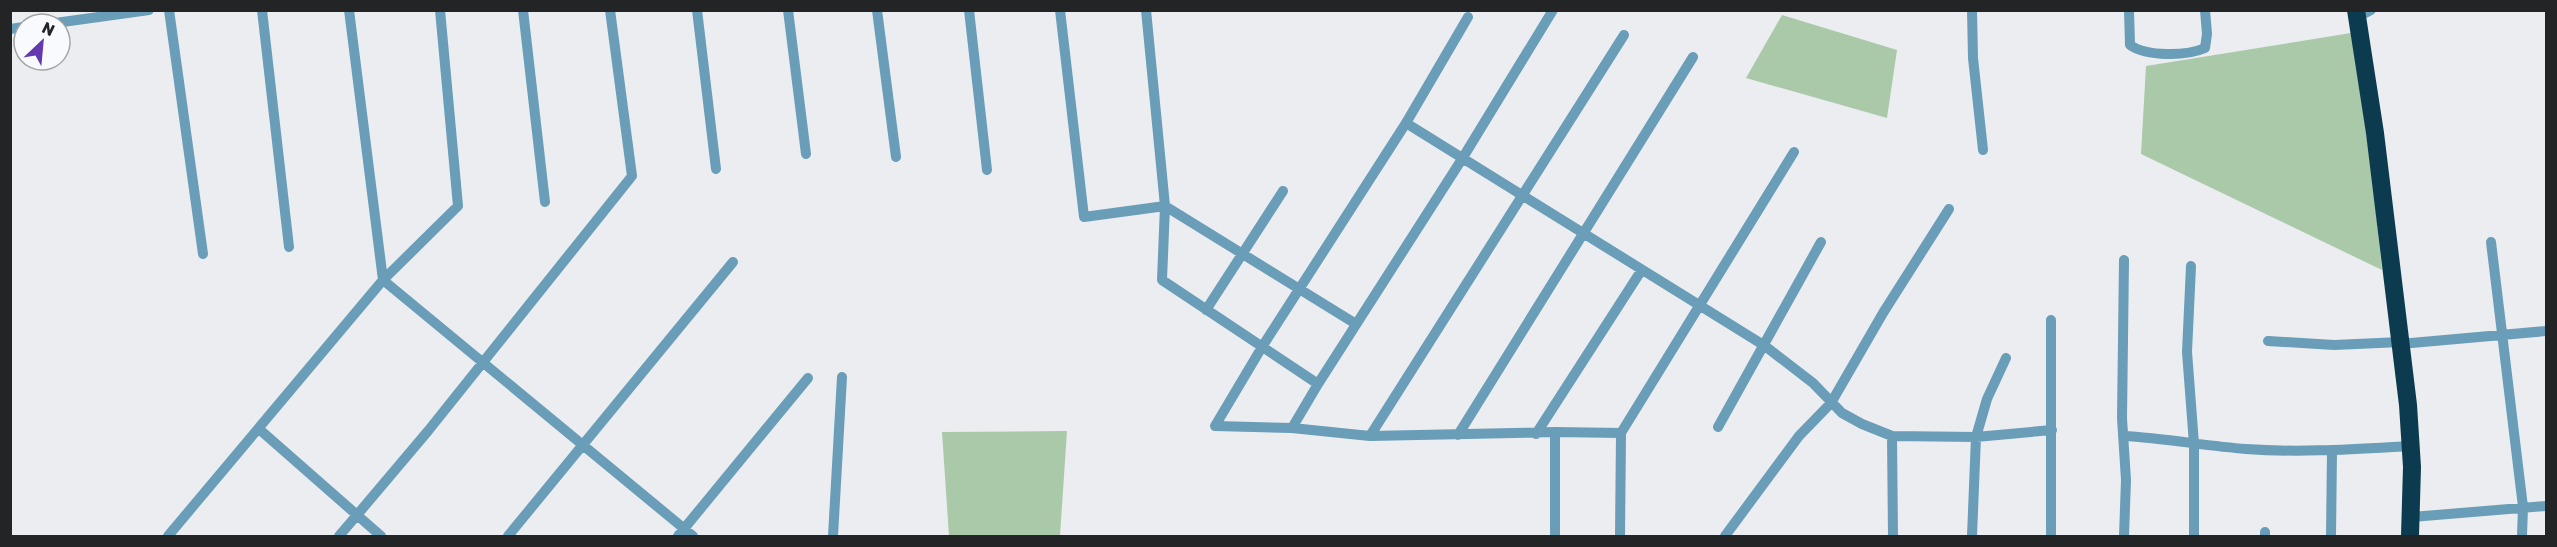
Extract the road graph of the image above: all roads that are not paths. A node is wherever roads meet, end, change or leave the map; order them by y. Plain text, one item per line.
1 (149, 10) edge
2 (169, 10) edge
3 (262, 10) edge
4 (349, 10) edge
5 (440, 10) edge
6 (523, 10) edge
7 (610, 10) edge
8 (697, 10) edge
9 (788, 10) edge
10 (877, 10) edge
11 (969, 10) edge
12 (1060, 10) edge
13 (1146, 10) edge
14 (1553, 10) edge
15 (1972, 10) edge
16 (2129, 10) edge
17 (2205, 10) edge
18 (2362, 13) edge
19 (1468, 17) dead end
20 (72, 21) edge
21 (1624, 35) dead end
22 (1693, 57) dead end
23 (1406, 123) junction
24 (1983, 150) dead end
25 (1794, 152) dead end
26 (806, 154) dead end
27 (896, 157) dead end
28 (1462, 159) junction
29 (716, 169) dead end
30 (987, 170) dead end
31 (1283, 191) dead end
32 (1523, 194) junction
33 (545, 202) dead end
34 (1165, 206) junction
35 (1949, 209) dead end
36 (1582, 235) junction
37 (1821, 242) dead end
38 (2491, 242) dead end
39 (289, 248) dead end
40 (1243, 253) junction
41 (203, 254) dead end
42 (2124, 260) dead end
43 (733, 262) dead end
44 (2191, 266) dead end
45 (1641, 271) junction
46 (383, 280) junction
47 (1300, 288) junction
48 (1698, 306) junction
49 (1206, 310) junction
50 (2051, 320) dead end
51 (1356, 324) junction
52 (2547, 331) edge
53 (2501, 334) junction
54 (2268, 340) dead end
55 (2401, 343) junction
56 (1765, 346) junction
57 (1262, 347) junction
58 (2006, 358) dead end
59 (484, 362) junction
60 (842, 377) dead end
61 (808, 378) dead end
62 (1318, 384) junction
63 (1831, 403) junction
64 (1292, 428) junction
65 (1718, 428) dead end
66 (259, 429) junction
67 (2052, 430) junction
68 (1555, 432) junction
69 (1621, 433) junction
70 (1536, 434) junction
71 (1458, 435) junction
72 (1370, 436) junction
73 (1892, 436) junction
74 (2123, 436) junction
75 (1976, 437) junction
76 (2194, 444) junction
77 (581, 445) junction
78 (2410, 446) junction
79 (2332, 451) junction
80 (2547, 506) edge
81 (2523, 507) junction
82 (357, 515) junction
83 (2412, 516) junction
84 (681, 533) edge
85 (168, 537) edge
86 (339, 537) edge
87 (381, 537) edge
88 (508, 537) edge
89 (693, 537) edge
90 (832, 537) edge
91 (1555, 537) edge
92 (1620, 537) edge
93 (1725, 537) edge
94 (1893, 537) edge
95 (1972, 537) edge
96 (2051, 537) edge
97 (2124, 537) edge
98 (2194, 537) edge
99 (2331, 537) edge
100 (2410, 537) edge
101 (2522, 537) edge

1 - 20 street
2 - 41 street
3 - 39 street
4 - 46 street
5 - 46 street
6 - 33 street
7 - 59 street
8 - 29 street
9 - 26 street
10 - 27 street
11 - 30 street
12 - 34 street
13 - 34 street
14 - 28 street
15 - 24 street
16 - 17 street
18 - 55 highway
19 - 23 street
21 - 32 street
22 - 36 street
23 - 28 street
23 - 47 street
25 - 48 street
28 - 32 street
28 - 51 street
31 - 40 street
32 - 36 street
32 - 72 street
34 - 40 street
34 - 49 street
35 - 63 street
36 - 45 street
36 - 71 street
37 - 56 street
38 - 53 street
40 - 47 street
40 - 49 street
42 - 74 street
43 - 77 street
44 - 76 street
45 - 48 street
45 - 70 street
46 - 59 street
46 - 66 street
47 - 51 street
47 - 57 street
48 - 56 street
48 - 69 street
49 - 57 street
50 - 67 street
51 - 62 street
52 - 53 street
53 - 55 street
53 - 81 street
54 - 55 street
55 - 78 highway
56 - 63 street
56 - 65 street
57 - 62 street
57 - 64 street
58 - 75 street
59 - 77 street
59 - 82 street
60 - 90 street
61 - 84 street
62 - 64 street
63 - 73 street
63 - 93 street
64 - 72 street
66 - 82 street
66 - 85 street
67 - 75 street
67 - 96 street
68 - 69 street
68 - 70 street
68 - 91 street
69 - 92 street
70 - 71 street
71 - 72 street
73 - 75 street
73 - 94 street
74 - 76 street
74 - 97 street
75 - 95 street
76 - 79 street
76 - 98 street
77 - 84 street
77 - 88 street
78 - 79 street
78 - 83 highway
79 - 99 street
80 - 81 street
81 - 83 street
81 - 101 street
82 - 86 street
82 - 87 street
83 - 100 highway
84 - 89 street

